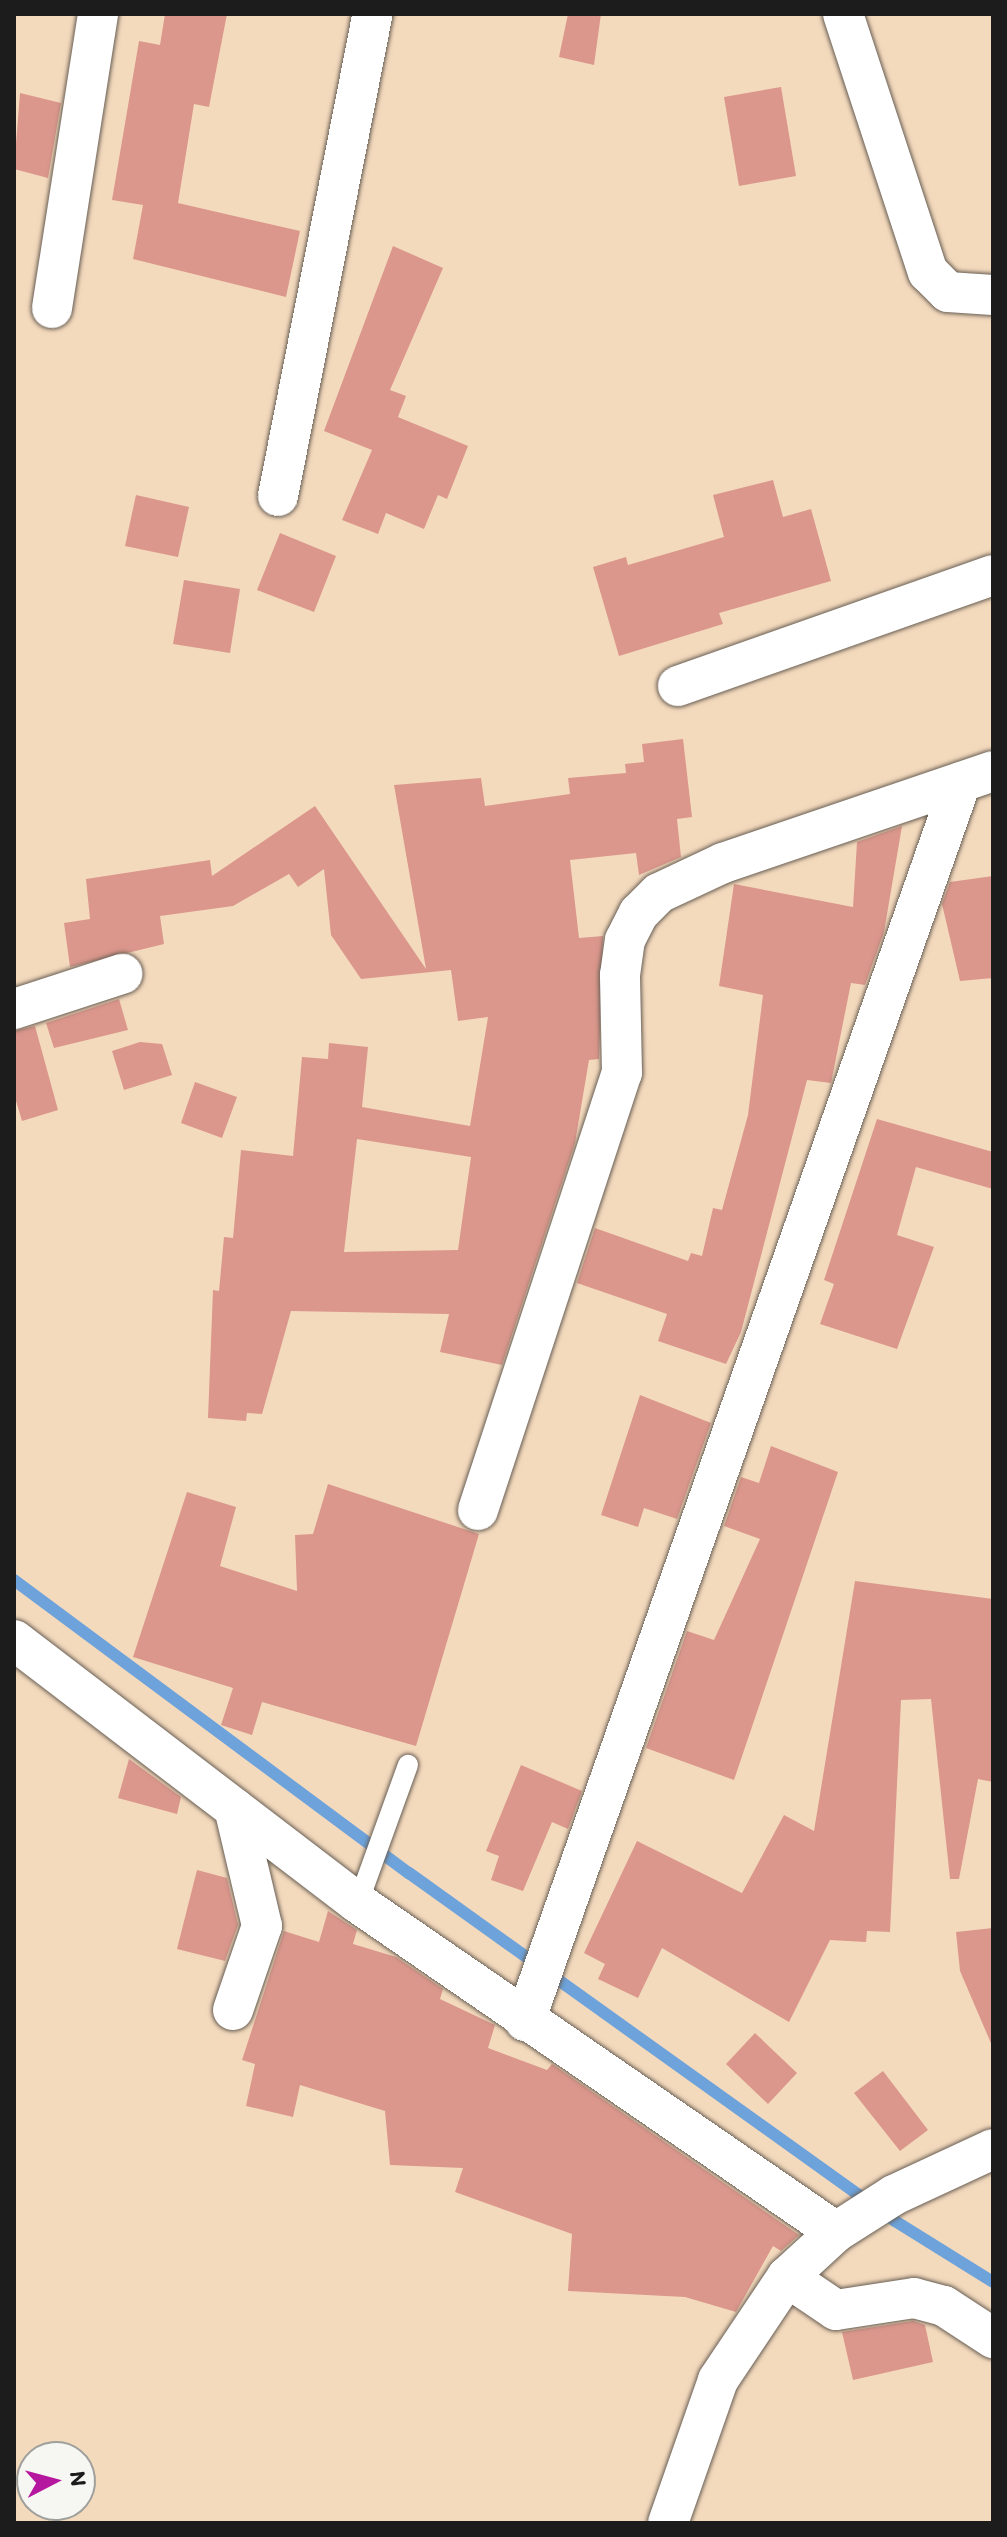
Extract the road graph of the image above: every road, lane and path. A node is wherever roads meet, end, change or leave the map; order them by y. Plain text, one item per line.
1 (98, 14) edge
2 (373, 14) edge
3 (843, 14) edge
4 (993, 295) edge
5 (52, 308) dead end
6 (278, 496) dead end
7 (993, 575) edge
8 (678, 686) dead end
9 (977, 777) edge
10 (122, 974) dead end
11 (14, 1009) edge
12 (478, 1510) dead end
13 (14, 1640) edge
14 (408, 1765) dead end
15 (234, 1808) junction
16 (358, 1903) junction
17 (233, 2010) dead end
18 (525, 2021) junction
19 (993, 2149) edge
20 (836, 2232) junction
21 (787, 2277) junction
22 (993, 2338) edge
23 (668, 2523) edge

1 - 5 street
2 - 6 street
3 - 4 street
7 - 8 street
9 - 12 street
9 - 18 street
10 - 11 street
13 - 15 street
14 - 16 lane
15 - 16 street
15 - 17 street
16 - 18 street
18 - 20 street
19 - 20 street
20 - 21 street
21 - 22 street
21 - 23 street

